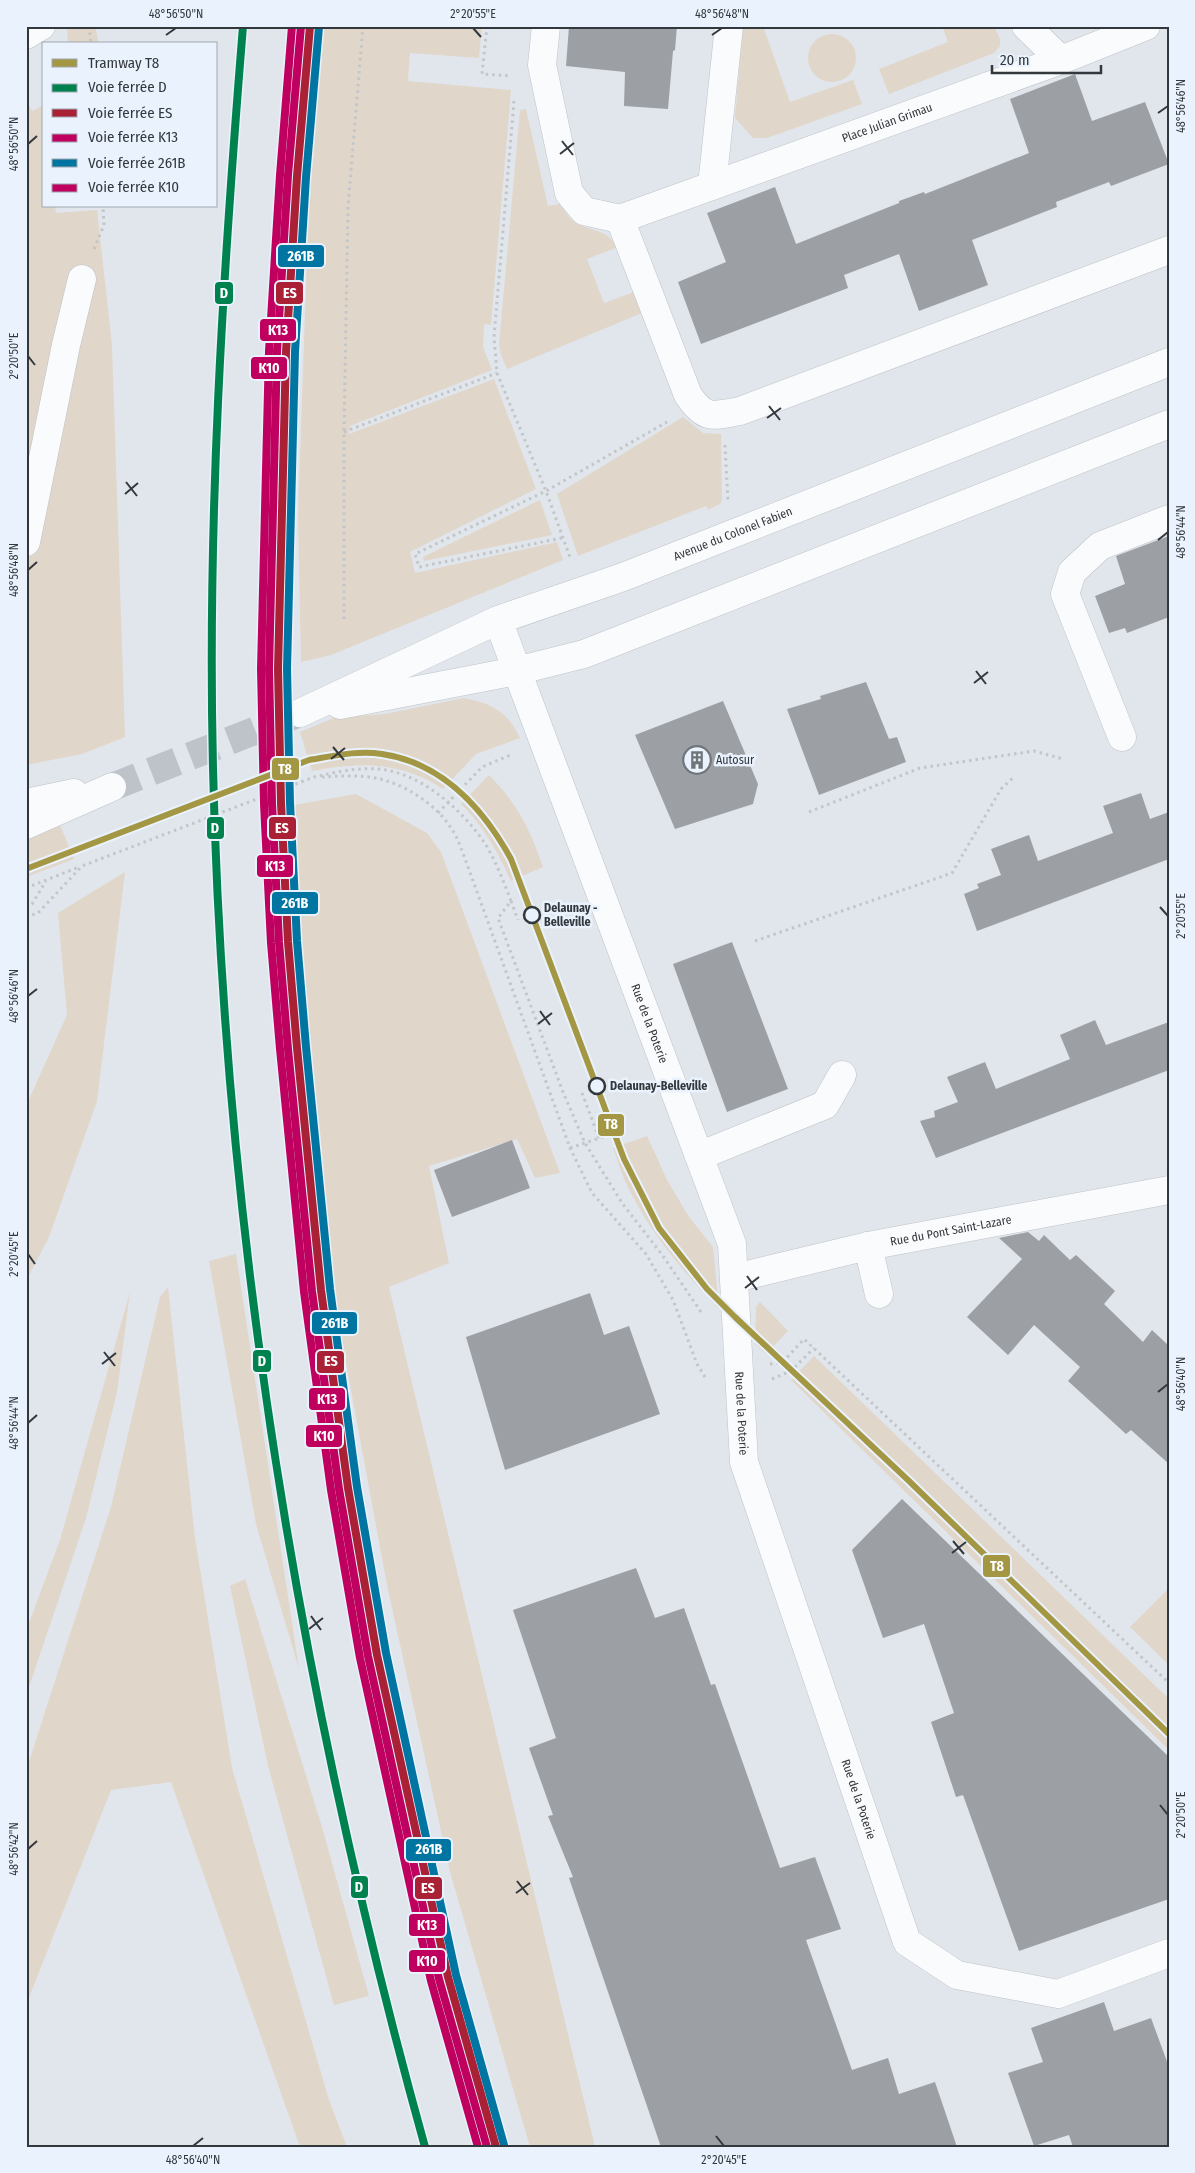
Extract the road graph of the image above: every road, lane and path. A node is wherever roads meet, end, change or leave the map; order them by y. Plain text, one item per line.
1 (41, 26) edge
2 (89, 26) edge
3 (363, 26) edge
4 (487, 26) edge
5 (546, 26) edge
6 (729, 26) edge
7 (1026, 26) edge
8 (1146, 26) edge
9 (26, 35) edge
10 (90, 42) edge
11 (1061, 60) junction
12 (516, 76) junction
13 (545, 77) junction
14 (712, 186) junction
15 (103, 208) edge
16 (620, 219) junction
17 (1169, 250) edge
18 (82, 279) joint
19 (1169, 362) edge
20 (497, 373) junction
21 (724, 414) junction
22 (675, 418) dead end
23 (1169, 424) edge
24 (344, 432) junction
25 (546, 491) junction
26 (1169, 520) edge
27 (729, 535) junction
28 (26, 542) edge
29 (344, 619) dead end
30 (498, 620) junction
31 (516, 671) junction
32 (1122, 737) dead end
33 (544, 742) junction
34 (1063, 759) dead end
35 (1015, 776) dead end
36 (314, 778) junction
37 (26, 803) edge
38 (448, 804) junction
39 (809, 812) dead end
40 (438, 813) junction
41 (26, 825) edge
42 (82, 866) junction
43 (46, 880) junction
44 (26, 888) edge
45 (511, 901) junction
46 (26, 907) edge
47 (26, 918) edge
48 (518, 920) dead end
49 (755, 941) dead end
50 (842, 1076) dead end
51 (582, 1093) dead end
52 (614, 1133) dead end
53 (599, 1138) junction
54 (585, 1143) junction
55 (570, 1148) junction
56 (700, 1156) junction
57 (1169, 1190) edge
58 (868, 1246) junction
59 (735, 1278) junction
60 (880, 1294) dead end
61 (703, 1320) dead end
62 (814, 1348) junction
63 (738, 1376) junction
64 (1169, 1683) edge
65 (1169, 1953) edge

1 - 9 street
2 - 10 path
3 - 24 path
4 - 12 path
5 - 13 street
6 - 14 street
7 - 11 street
8 - 11 street, Place Julian Grimau
11 - 14 street, Place Julian Grimau
12 - 13 path
12 - 20 path
13 - 16 street
14 - 16 street, Place Julian Grimau
15 - 18 path
16 - 21 street
17 - 21 street
18 - 28 street
19 - 27 street, Avenue du Colonel Fabien
20 - 24 path
20 - 25 path
21 - 27 path
22 - 25 path
23 - 31 street
24 - 29 path
25 - 25 path
26 - 32 street
27 - 30 street, Avenue du Colonel Fabien
30 - 31 street, Rue de la Poterie
30 - 31 street, Avenue du Colonel Fabien
31 - 33 street, Rue de la Poterie
33 - 38 path
33 - 56 street, Rue de la Poterie
34 - 39 path
35 - 49 path
36 - 38 path
36 - 40 path
36 - 42 path
37 - 41 street
38 - 40 path
38 - 45 path
40 - 55 path
42 - 43 path
42 - 47 path
43 - 44 path
43 - 46 path
45 - 48 path
45 - 54 path
50 - 56 street
51 - 53 path
52 - 53 path
53 - 54 path
54 - 55 path
54 - 61 path
55 - 63 path
56 - 59 street, Rue de la Poterie
57 - 58 street, Rue du Pont Saint-Lazare
58 - 59 street, Rue du Pont Saint-Lazare
58 - 60 street
59 - 63 street, Rue de la Poterie
62 - 63 path
62 - 63 path
62 - 64 path
63 - 65 street, Rue de la Poterie

